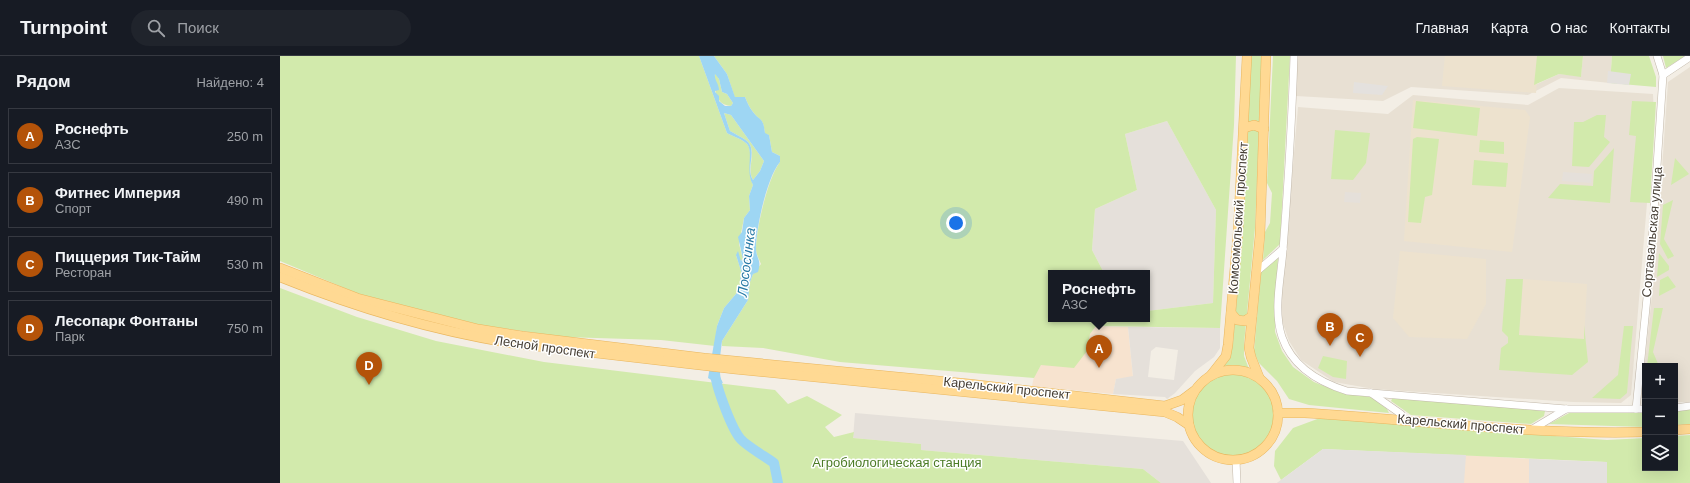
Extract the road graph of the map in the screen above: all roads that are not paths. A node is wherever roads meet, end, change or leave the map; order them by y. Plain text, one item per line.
1 (1247, 56) edge
2 (1266, 56) edge
3 (1294, 56) edge
4 (1657, 56) edge
5 (1690, 57) edge
6 (1663, 75) junction
7 (1244, 128) junction
8 (1264, 129) junction
9 (1283, 249) junction
10 (280, 268) edge
11 (1256, 272) junction
12 (280, 277) edge
13 (322, 289) junction
14 (1231, 313) junction
15 (1252, 316) junction
16 (817, 373) joint
17 (1211, 375) junction
18 (1259, 377) junction
19 (969, 388) junction
20 (1194, 391) junction
21 (1369, 392) junction
22 (1690, 406) edge
23 (1678, 408) edge
24 (1566, 409) junction
25 (1636, 409) junction
26 (1642, 409) edge
27 (1278, 413) junction
28 (1402, 419) junction
29 (1189, 425) junction
30 (1690, 429) edge
31 (1531, 430) junction
32 (1678, 430) edge
33 (1642, 432) edge
34 (1236, 460) junction
35 (1237, 483) edge

1 - 7 main road, Комсомольский проспект
2 - 8 main road, Комсомольский проспект
3 - 9 street
4 - 6 street, Сортавальская улица
5 - 6 street
6 - 25 street, Сортавальская улица
7 - 8 main road
7 - 14 main road, Комсомольский проспект
8 - 11 main road, Комсомольский проспект
9 - 11 street
9 - 21 street
10 - 13 main road, Лесной проспект
11 - 15 main road, Комсомольский проспект
12 - 13 main road, Лесной проспект
13 - 16 main road, Лесной проспект
14 - 15 main road
14 - 17 main road, Комсомольский проспект
15 - 18 main road, Комсомольский проспект
16 - 19 main road, Карельский проспект
17 - 18 main road
17 - 20 main road
18 - 27 main road
19 - 20 main road, Карельский проспект
19 - 29 main road, Карельский проспект
20 - 29 main road
21 - 24 street
21 - 28 street
22 - 23 street
24 - 25 street
24 - 31 street
25 - 26 street
27 - 28 main road, Карельский проспект
27 - 34 main road
28 - 31 main road, Карельский проспект
29 - 34 main road
30 - 32 main road
31 - 33 main road, Карельский проспект
34 - 35 street

